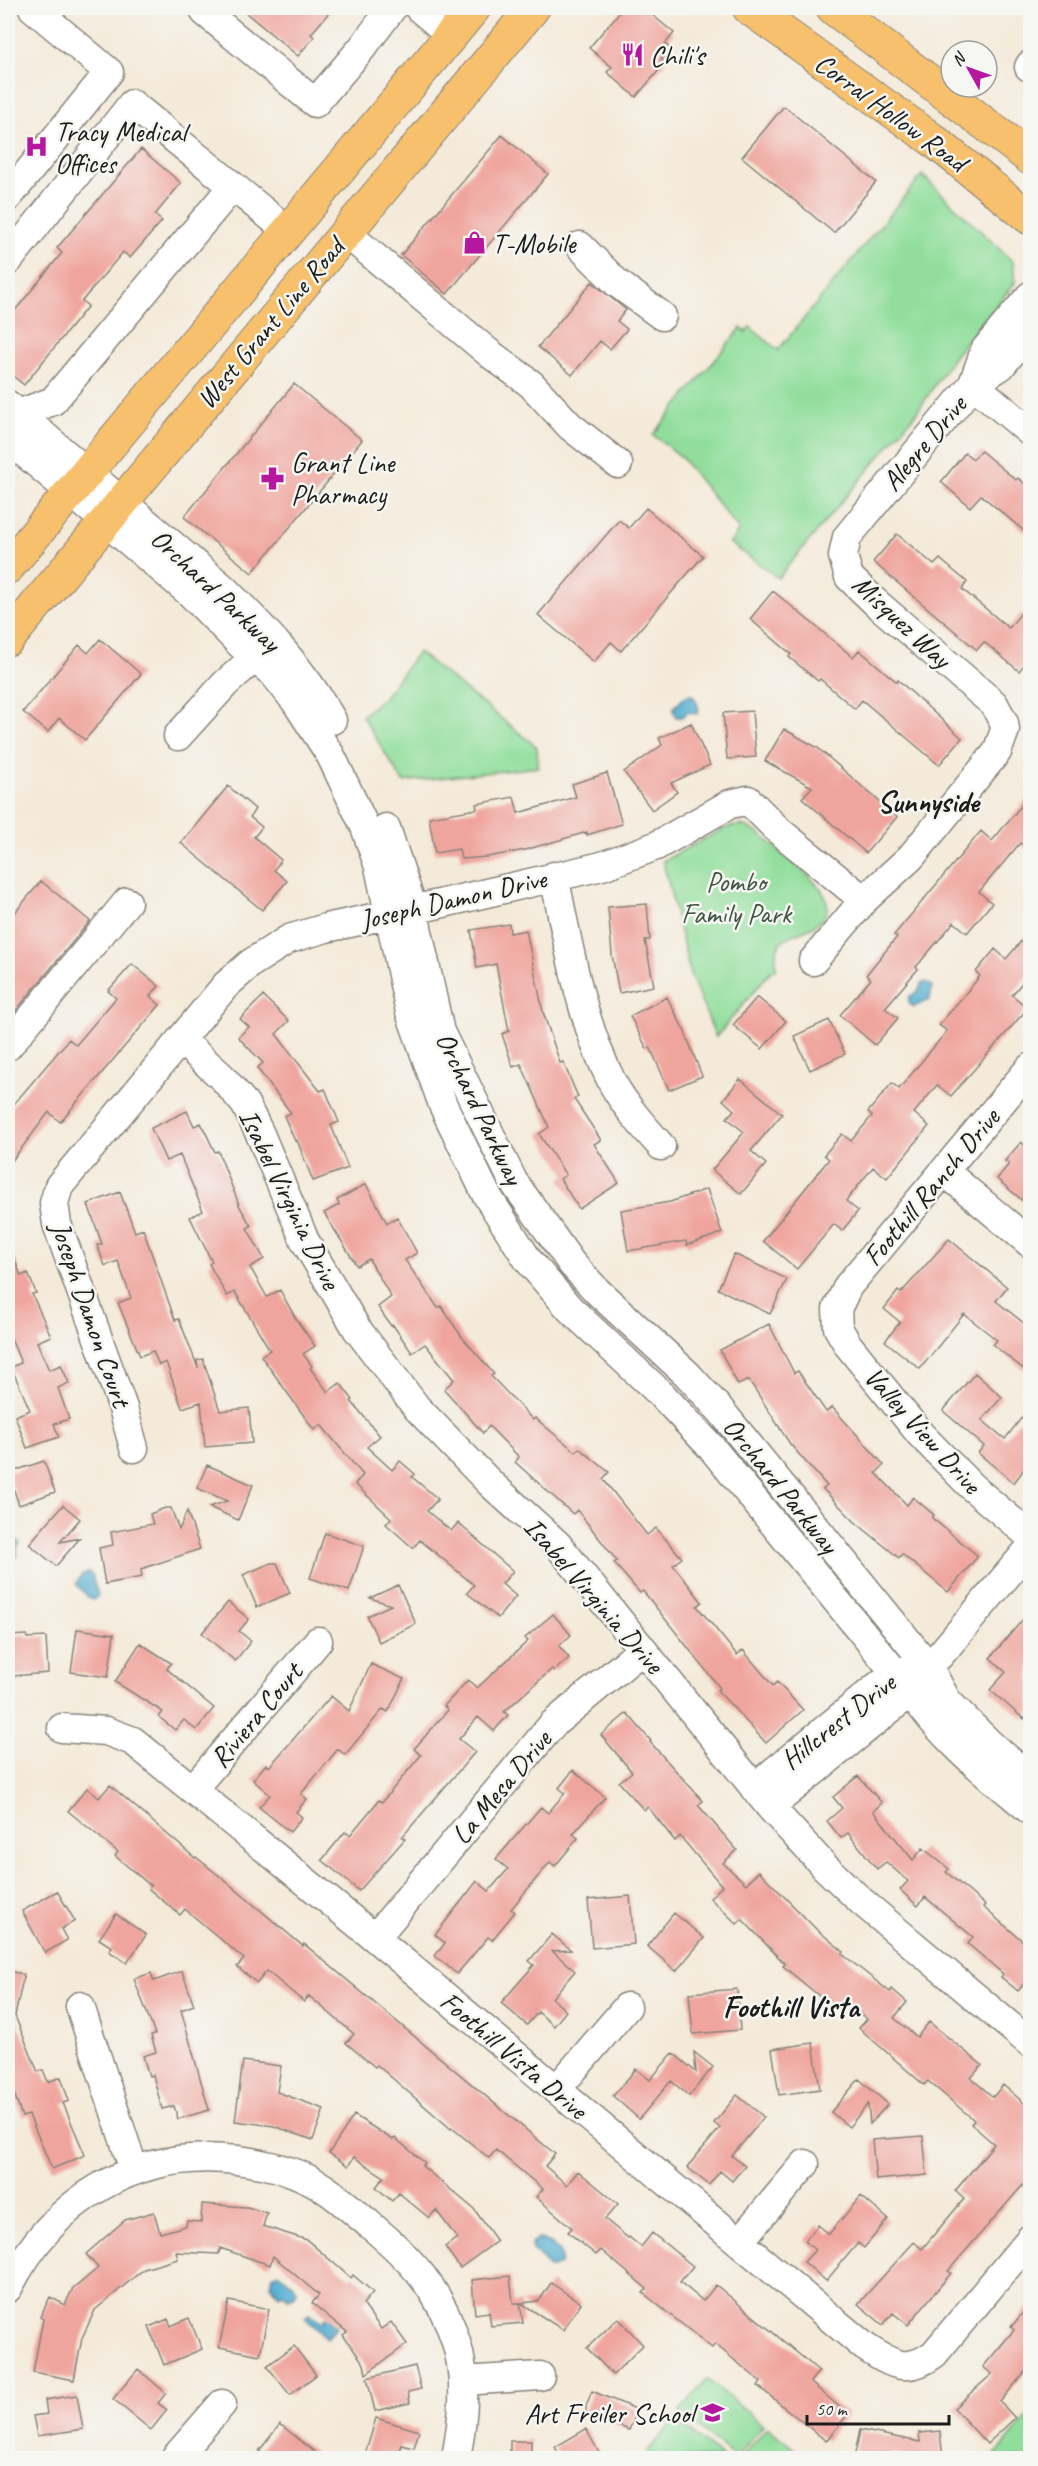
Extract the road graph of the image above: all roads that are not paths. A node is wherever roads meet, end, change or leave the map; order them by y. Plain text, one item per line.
1 (33, 8) edge
2 (209, 8) edge
3 (392, 8) edge
4 (419, 8) edge
5 (474, 8) edge
6 (533, 8) edge
7 (749, 8) edge
8 (833, 8) edge
9 (451, 35) junction
10 (1030, 158) edge
11 (232, 187) junction
12 (8, 197) edge
13 (1030, 218) edge
14 (288, 231) junction
15 (345, 232) junction
16 (580, 246) dead end
17 (8, 261) edge
18 (1030, 296) edge
19 (662, 316) dead end
20 (1030, 330) edge
21 (973, 384) junction
22 (11, 419) edge
23 (1030, 432) edge
24 (618, 464) dead end
25 (78, 482) junction
26 (876, 502) joint
27 (112, 511) junction
28 (8, 567) edge
29 (8, 639) edge
30 (254, 658) junction
31 (178, 736) dead end
32 (554, 876) junction
33 (864, 900) junction
34 (127, 902) dead end
35 (402, 911) junction
36 (813, 961) dead end
37 (181, 1040) junction
38 (8, 1046) edge
39 (1030, 1068) edge
40 (661, 1146) dead end
41 (86, 1154) joint
42 (945, 1172) junction
43 (1030, 1244) edge
44 (837, 1309) joint
45 (134, 1448) dead end
46 (1030, 1536) edge
47 (1030, 1548) edge
48 (318, 1641) dead end
49 (643, 1649) junction
50 (927, 1666) junction
51 (903, 1682) junction
52 (62, 1728) dead end
53 (1030, 1778) edge
54 (193, 1789) junction
55 (762, 1798) junction
56 (1030, 1810) edge
57 (375, 1938) junction
58 (80, 2006) dead end
59 (627, 2007) dead end
60 (1030, 2043) edge
61 (556, 2090) junction
62 (805, 2163) dead end
63 (134, 2169) junction
64 (1030, 2240) edge
65 (740, 2242) junction
66 (8, 2288) edge
67 (540, 2376) dead end
68 (463, 2381) junction
69 (222, 2404) dead end
70 (175, 2458) edge
71 (456, 2458) edge

1 - 12 street
2 - 3 street
4 - 9 street
5 - 9 main road, West Grant Line Road
6 - 15 main road, West Grant Line Road
7 - 13 main road, Corral Hollow Road
8 - 10 main road, Corral Hollow Road
9 - 14 main road, West Grant Line Road
11 - 14 street
11 - 17 street
11 - 22 street
14 - 25 main road, West Grant Line Road
15 - 24 street
15 - 27 main road, West Grant Line Road
16 - 19 street
18 - 21 street, Alegre Drive
20 - 21 street, Alegre Drive
21 - 23 street
21 - 26 street, Alegre Drive
22 - 25 street, Orchard Parkway
25 - 27 street, Orchard Parkway
25 - 28 main road, West Grant Line Road
26 - 33 street, Misquez Way
27 - 29 main road, West Grant Line Road
27 - 30 street, Orchard Parkway
27 - 35 street, Orchard Parkway
30 - 31 street
30 - 35 street, Orchard Parkway
32 - 33 street, Joseph Damon Drive
32 - 35 street, Joseph Damon Drive
32 - 40 street
33 - 36 street
34 - 38 street
35 - 37 street, Joseph Damon Drive
35 - 50 street, Orchard Parkway
35 - 51 street, Orchard Parkway
37 - 41 street, Joseph Damon Drive
37 - 49 street, Isabel Virginia Drive
39 - 42 street, Foothill Ranch Drive
41 - 45 street, Joseph Damon Court
42 - 43 street
42 - 44 street, Foothill Ranch Drive
44 - 46 street, Valley View Drive
47 - 50 street, Hillcrest Drive
48 - 54 street, Riviera Court
49 - 55 street, Isabel Virginia Drive
49 - 57 street, La Mesa Drive
50 - 51 street, Hillcrest Drive
50 - 53 street, Orchard Parkway
51 - 55 street, Hillcrest Drive
51 - 56 street, Orchard Parkway
52 - 54 street, Foothill Vista Drive
54 - 57 street, Foothill Vista Drive
55 - 60 street, Isabel Virginia Drive
57 - 61 street, Foothill Vista Drive
58 - 63 street
59 - 61 street
61 - 65 street, Foothill Vista Drive
62 - 65 street
63 - 66 street
63 - 68 street
64 - 65 street, Foothill Vista Drive
67 - 68 street
68 - 71 street
69 - 70 street

